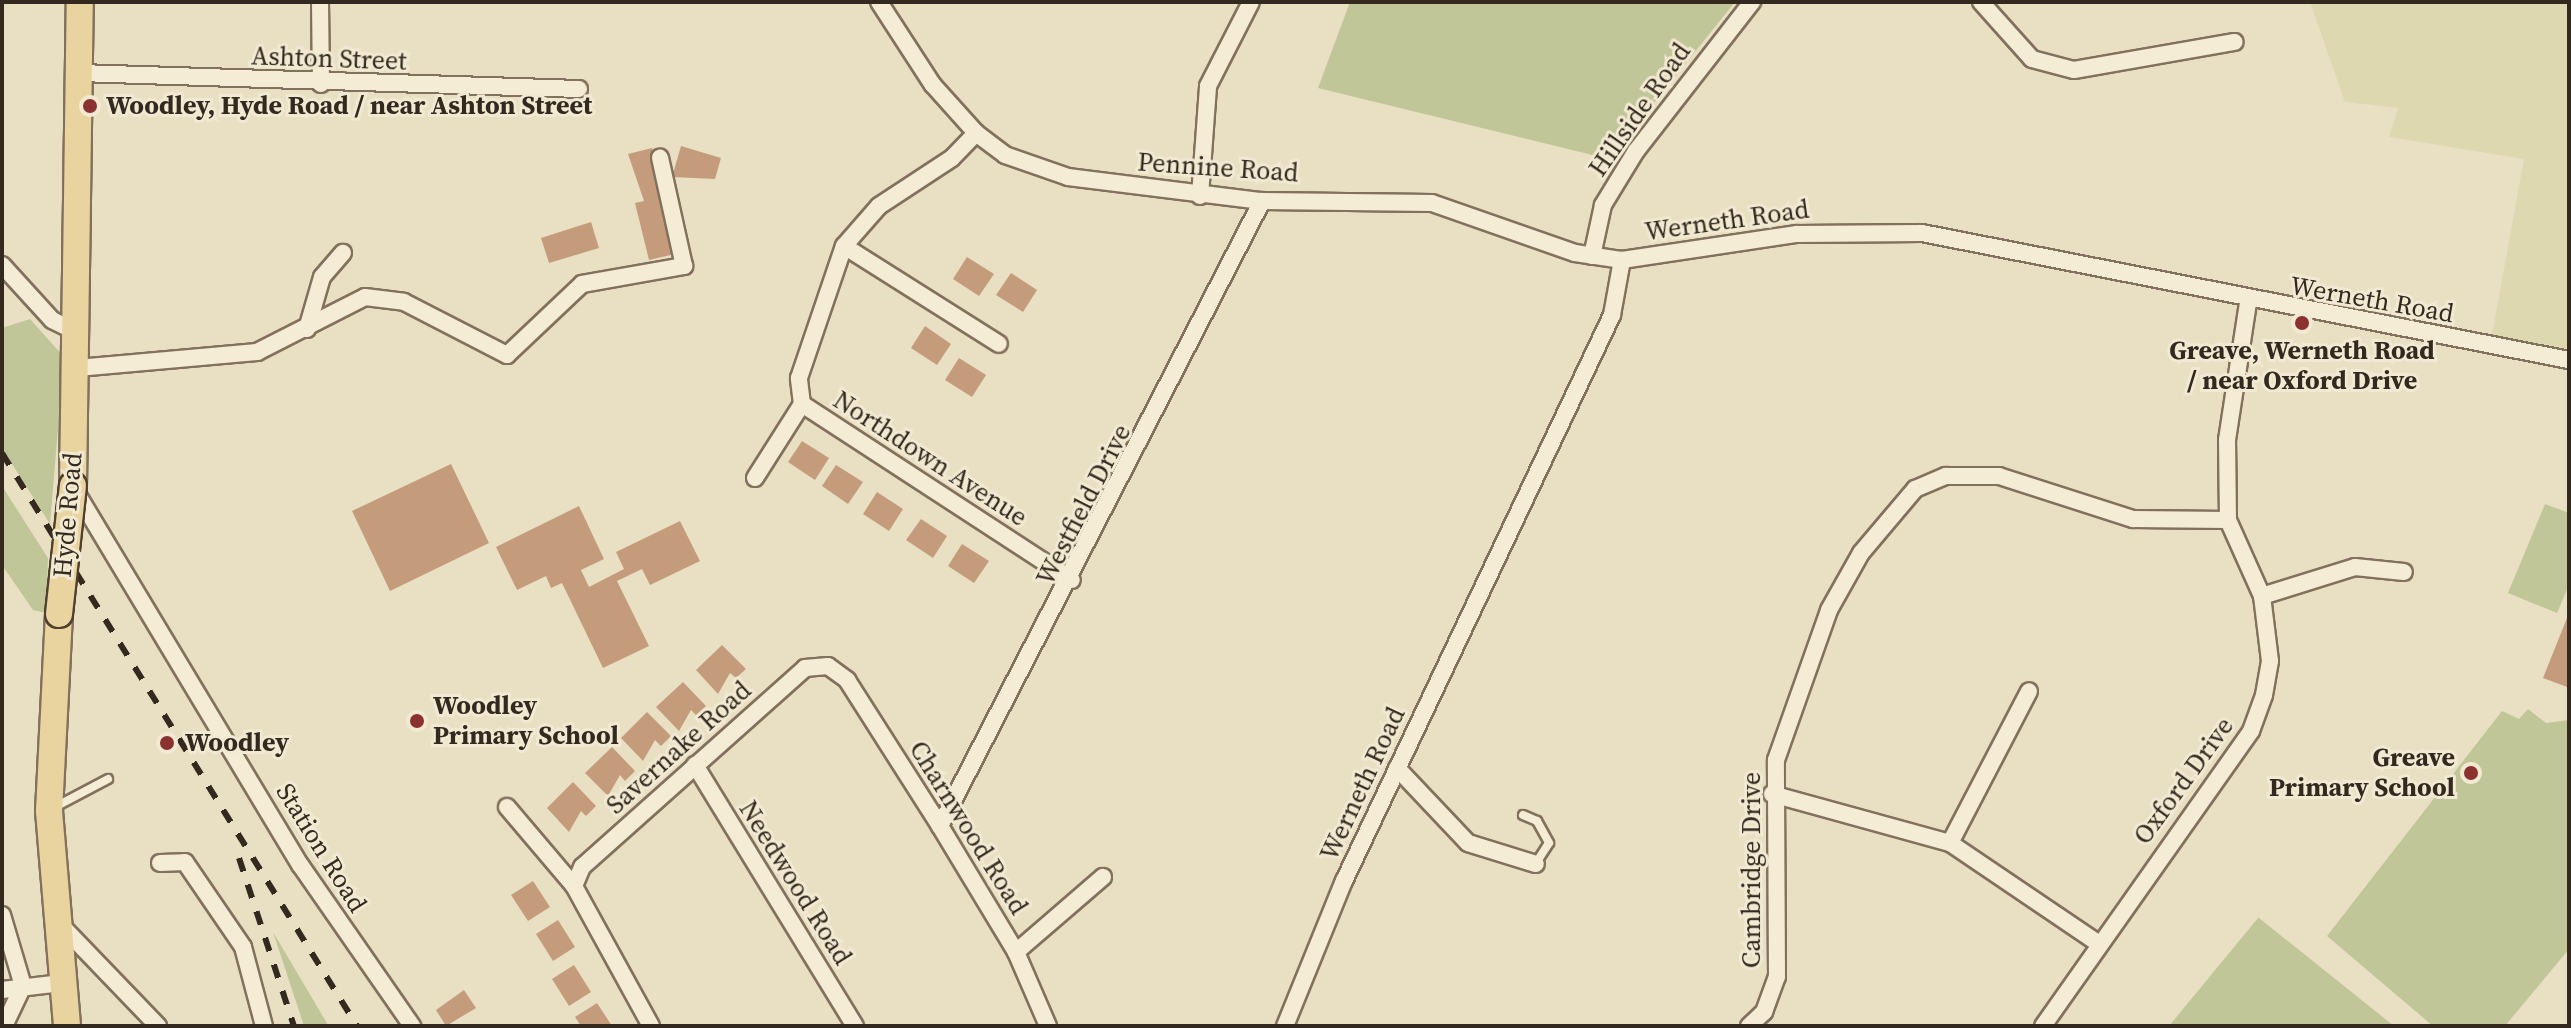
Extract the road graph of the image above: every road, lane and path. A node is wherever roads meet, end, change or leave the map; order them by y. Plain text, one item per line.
1 (80, 2) edge
2 (320, 2) edge
3 (879, 2) edge
4 (1251, 2) edge
5 (1752, 2) edge
6 (1981, 2) edge
7 (2235, 42) dead end
8 (79, 73) junction
9 (321, 84) junction
10 (579, 89) dead end
11 (976, 133) junction
12 (660, 158) dead end
13 (1200, 196) junction
14 (1262, 201) junction
15 (844, 246) junction
16 (343, 253) dead end
17 (1592, 256) junction
18 (1622, 260) junction
19 (2, 265) edge
20 (2248, 302) junction
21 (307, 329) junction
22 (77, 332) junction
23 (999, 344) dead end
24 (2569, 360) edge
25 (77, 368) junction
26 (802, 404) junction
27 (755, 478) dead end
28 (73, 486) junction
29 (2228, 520) junction
30 (2404, 572) dead end
31 (1072, 580) junction
32 (2262, 596) junction
33 (828, 666) joint
34 (2029, 691) dead end
35 (695, 765) junction
36 (1397, 768) junction
37 (108, 779) dead end
38 (1772, 794) junction
39 (507, 807) dead end
40 (49, 811) junction
41 (1523, 815) dead end
42 (940, 826) junction
43 (1950, 843) junction
44 (160, 863) dead end
45 (1536, 864) joint
46 (1103, 877) dead end
47 (574, 886) junction
48 (2, 915) edge
49 (56, 919) junction
50 (2096, 942) junction
51 (1016, 952) junction
52 (62, 983) junction
53 (23, 986) junction
54 (2, 990) edge
55 (4, 1026) edge
56 (67, 1026) edge
57 (158, 1026) edge
58 (264, 1026) edge
59 (412, 1026) edge
60 (651, 1026) edge
61 (855, 1026) edge
62 (1048, 1026) edge
63 (1285, 1026) edge
64 (1749, 1026) edge
65 (2043, 1026) edge

1 - 8 main road, Hyde Road
2 - 9 street
3 - 11 street, Pennine Road
4 - 13 street
5 - 17 street, Hillside Road
6 - 7 street
8 - 9 street, Ashton Street
8 - 22 main road, Hyde Road
9 - 10 street, Ashton Street
11 - 13 street, Pennine Road
11 - 15 street
12 - 21 street
13 - 14 street, Pennine Road
14 - 17 street, Pennine Road
14 - 31 street, Westfield Drive
15 - 23 street
15 - 26 street
16 - 21 street
17 - 18 street, Pennine Road
18 - 20 street, Werneth Road
18 - 36 street, Werneth Road
19 - 22 street
20 - 24 street, Werneth Road
20 - 29 street, Oxford Drive
21 - 25 street
22 - 25 main road, Hyde Road
25 - 28 main road, Hyde Road
26 - 27 street
26 - 31 street, Northdown Avenue
28 - 40 main road, Hyde Road, bridge
28 - 59 street, Station Road
29 - 32 street, Oxford Drive
29 - 38 street, Cambridge Drive
30 - 32 street
31 - 42 street, Westfield Drive
32 - 50 street, Oxford Drive
33 - 35 street, Savernake Road
33 - 42 street, Charnwood Road
34 - 43 street
35 - 47 street, Savernake Road
35 - 61 street, Needwood Road
36 - 45 street
36 - 63 street, Werneth Road
37 - 40 lane
38 - 43 street
38 - 64 street, Cambridge Drive
39 - 47 street
40 - 49 main road, Hyde Road
41 - 45 lane
42 - 51 street, Charnwood Road
43 - 50 street
44 - 58 street
46 - 51 street
47 - 60 street
48 - 53 street
49 - 52 main road, Hyde Road
49 - 57 street
50 - 65 street, Oxford Drive
51 - 62 street, Charnwood Road
52 - 53 street
52 - 56 main road, Hyde Road
53 - 54 street
53 - 55 street

